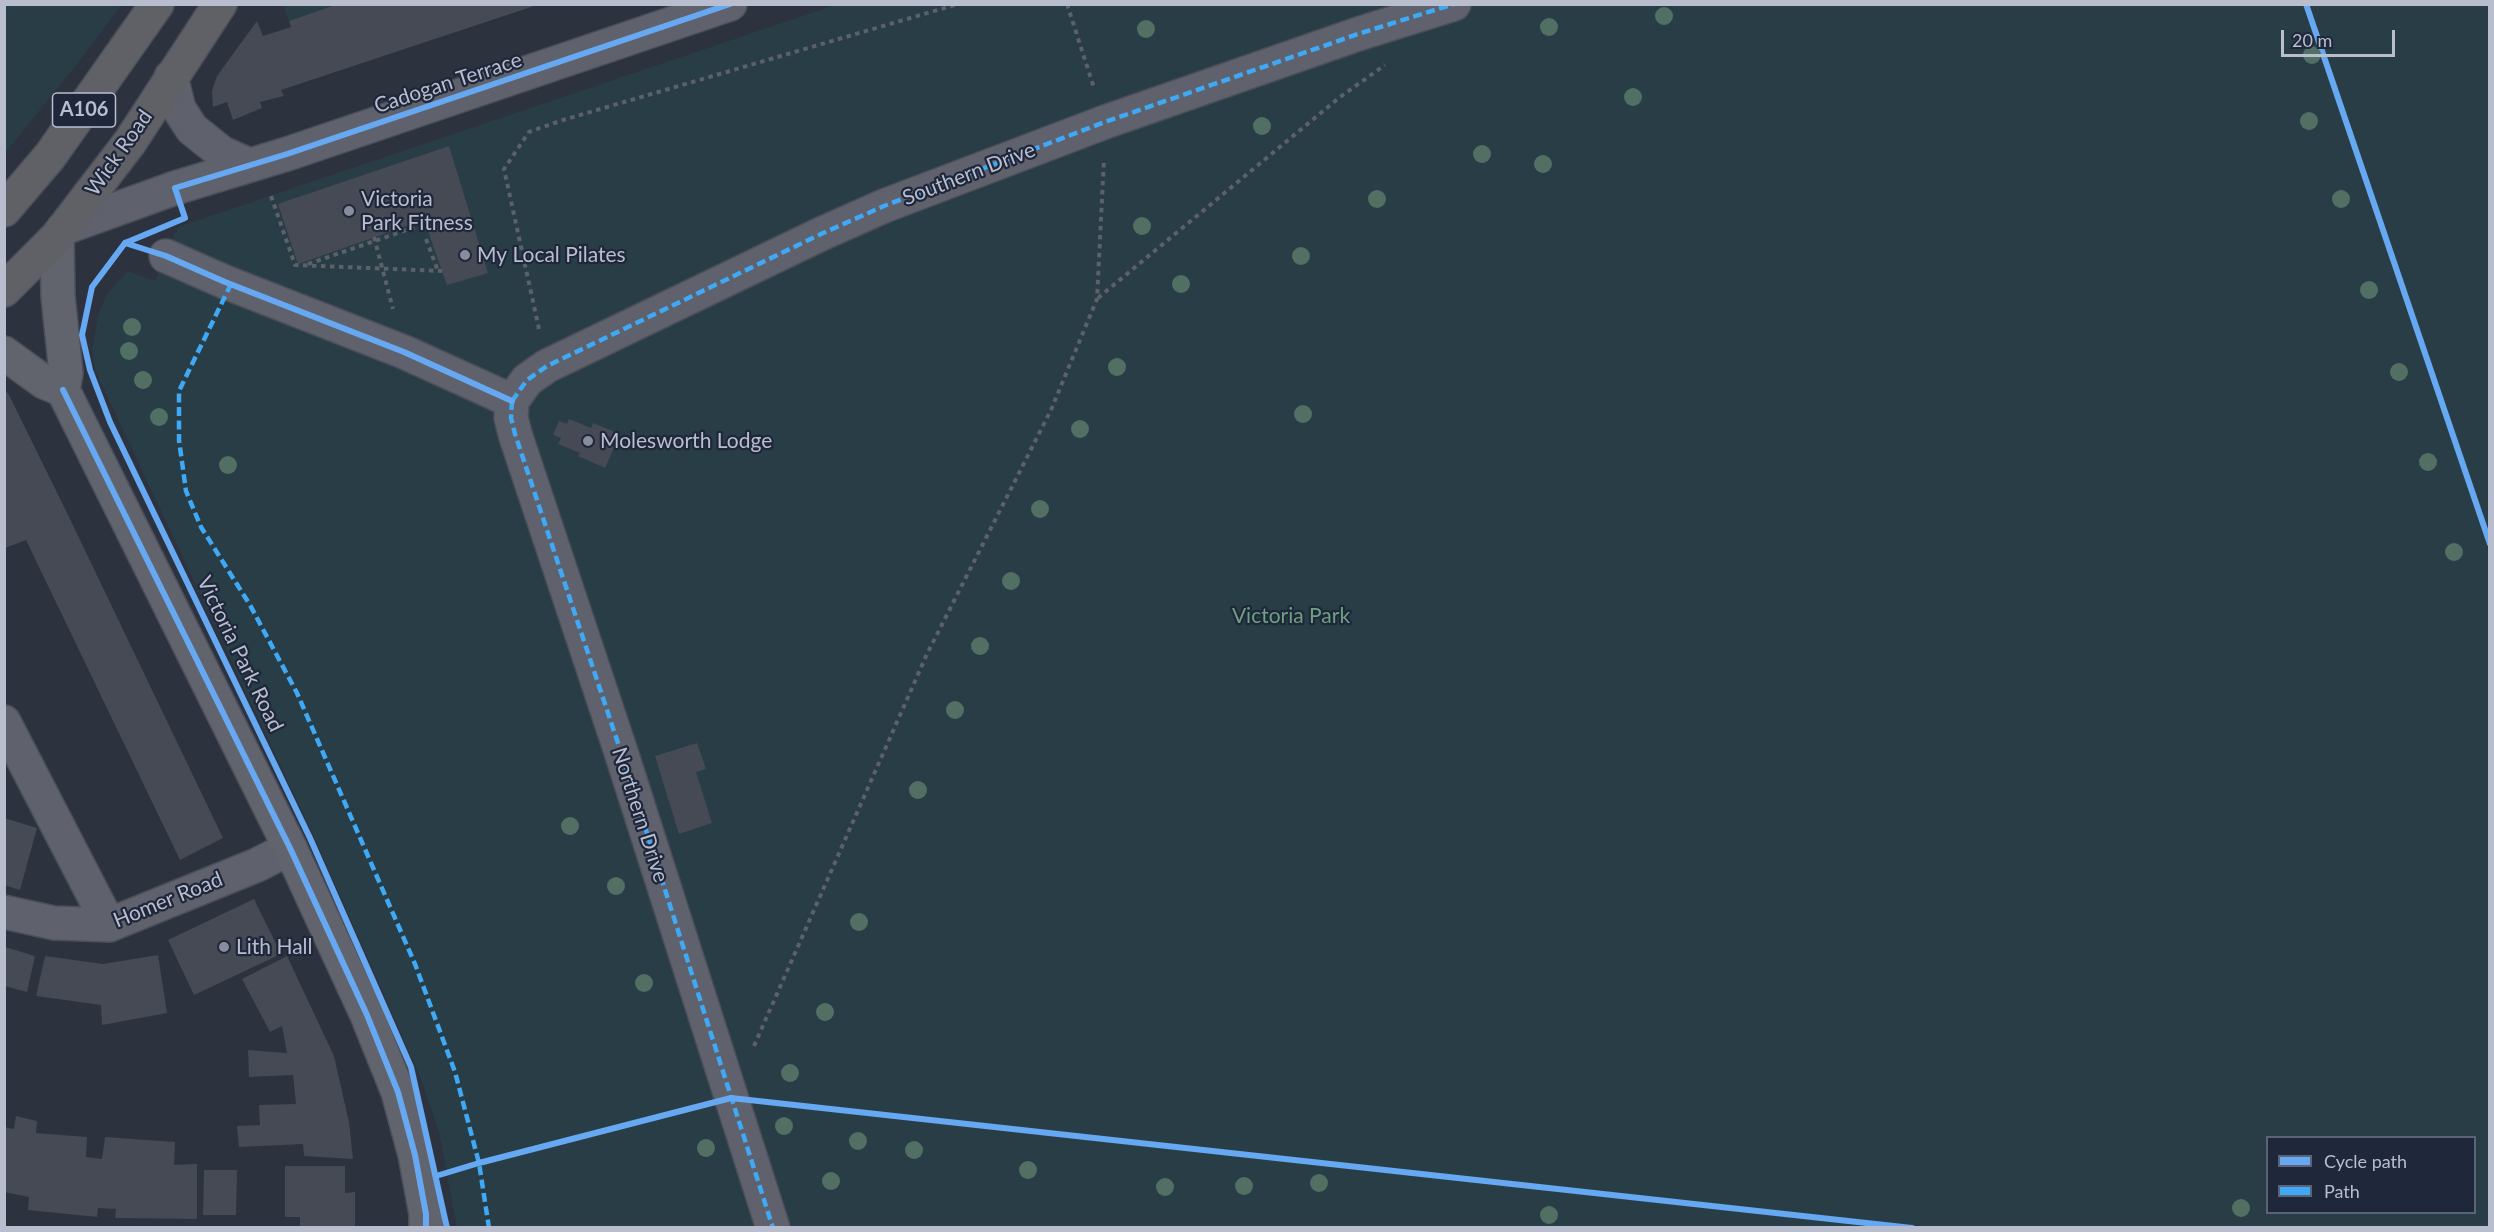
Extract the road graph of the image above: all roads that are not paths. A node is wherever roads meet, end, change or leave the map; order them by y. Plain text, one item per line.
1 (157, 4) edge
2 (730, 4) edge
3 (1454, 4) edge
4 (212, 7) edge
5 (171, 77) junction
6 (249, 165) junction
7 (4, 210) edge
8 (61, 233) junction
9 (165, 256) dead end
10 (4, 290) edge
11 (4, 353) edge
12 (63, 390) junction
13 (512, 401) junction
14 (4, 722) edge
15 (290, 848) junction
16 (4, 912) edge
17 (109, 925) junction
18 (426, 1227) edge
19 (773, 1227) edge

1 - 7 highway, A106
2 - 6 street, Cadogan Terrace
3 - 13 street, Southern Drive
4 - 5 highway, Wick Road / A106
5 - 6 street
5 - 8 highway, Wick Road / A106
6 - 8 street, Cadogan Terrace
8 - 10 highway, Wick Road
8 - 12 main road, Victoria Park Road
9 - 13 street
11 - 12 main road
12 - 15 main road, Victoria Park Road
13 - 19 street, Northern Drive
14 - 17 street
15 - 17 street, Homer Road
15 - 18 main road, Victoria Park Road
16 - 17 street, Homer Road

